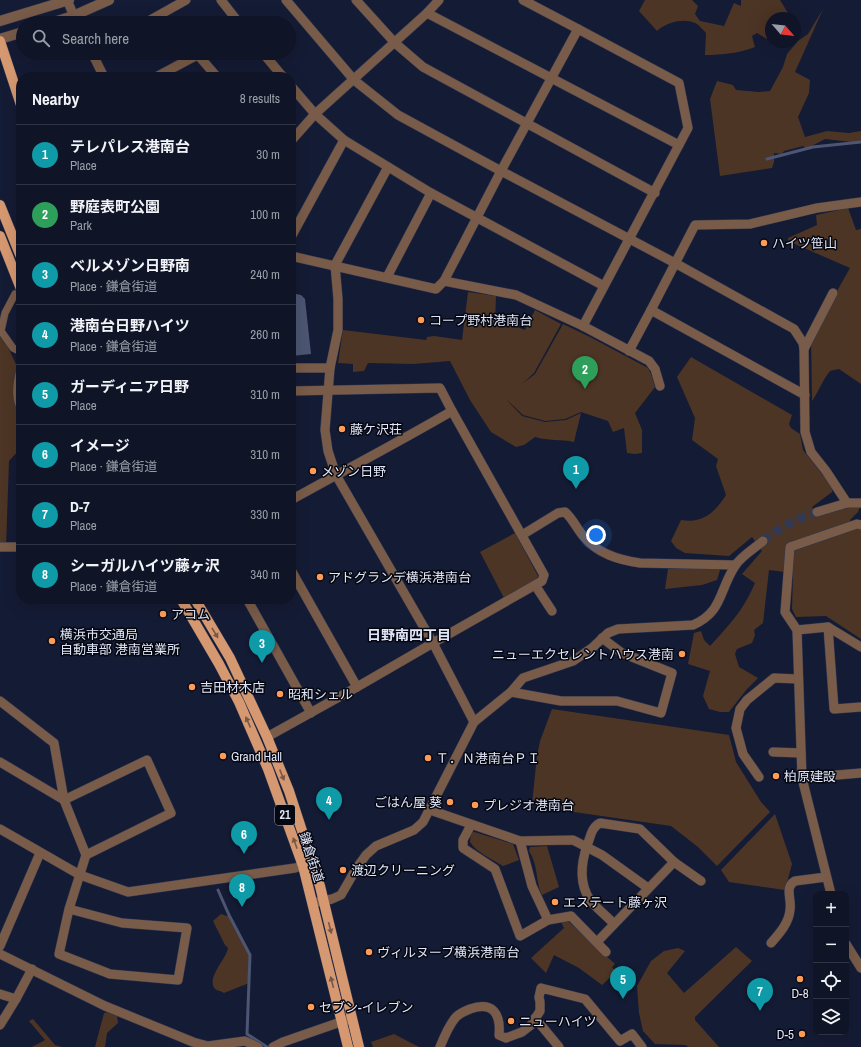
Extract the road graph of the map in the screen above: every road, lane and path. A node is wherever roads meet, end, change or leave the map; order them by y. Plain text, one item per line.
1 (68, 0) edge
2 (109, 0) edge
3 (186, 0) edge
4 (221, 0) edge
5 (286, 0) edge
6 (439, 0) edge
7 (523, 0) edge
8 (358, 1) edge
9 (427, 13) junction
10 (16, 16) edge
11 (16, 16) edge
12 (74, 16) edge
13 (82, 16) edge
14 (157, 16) edge
15 (234, 16) edge
16 (0, 21) edge
17 (578, 29) junction
18 (16, 34) edge
19 (0, 40) edge
20 (395, 43) junction
21 (96, 60) edge
22 (188, 60) edge
23 (204, 60) edge
24 (269, 60) edge
25 (102, 72) edge
26 (167, 72) edge
27 (213, 72) edge
28 (280, 72) edge
29 (551, 78) junction
30 (354, 80) junction
31 (16, 90) edge
32 (296, 92) edge
33 (315, 114) junction
34 (527, 124) junction
35 (296, 135) edge
36 (344, 140) junction
37 (679, 145) junction
38 (388, 168) junction
39 (501, 171) junction
40 (655, 192) junction
41 (431, 193) junction
42 (861, 202) edge
43 (0, 205) edge
44 (477, 217) junction
45 (296, 228) edge
46 (630, 239) junction
47 (1, 241) edge
48 (16, 245) edge
49 (296, 257) edge
50 (676, 263) junction
51 (335, 265) junction
52 (387, 277) junction
53 (444, 282) junction
54 (16, 285) edge
55 (604, 286) junction
56 (833, 293) dead end
57 (16, 294) edge
58 (651, 310) junction
59 (583, 326) junction
60 (804, 349) junction
61 (16, 350) edge
62 (629, 351) junction
63 (296, 368) edge
64 (330, 368) junction
65 (660, 386) dead end
66 (328, 390) junction
67 (296, 391) edge
68 (805, 395) junction
69 (452, 410) junction
70 (336, 475) junction
71 (296, 497) edge
72 (847, 503) junction
73 (861, 503) edge
74 (818, 512) tunnel mouth
75 (861, 525) edge
76 (522, 535) junction
77 (763, 541) tunnel mouth
78 (0, 547) edge
79 (16, 547) edge
80 (736, 565) junction
81 (296, 579) edge
82 (535, 585) junction
83 (184, 604) edge
84 (198, 604) edge
85 (250, 604) edge
86 (552, 611) dead end
87 (828, 628) junction
88 (797, 630) junction
89 (602, 638) junction
90 (432, 642) junction
91 (861, 647) edge
92 (798, 679) junction
93 (358, 688) junction
94 (511, 692) junction
95 (0, 701) edge
96 (861, 707) edge
97 (311, 713) junction
98 (474, 722) junction
99 (267, 737) junction
100 (773, 752) dead end
101 (801, 753) junction
102 (0, 762) edge
103 (861, 773) edge
104 (759, 777) dead end
105 (802, 778) junction
106 (64, 800) junction
107 (430, 810) junction
108 (471, 825) junction
109 (0, 829) edge
110 (520, 841) junction
111 (586, 847) junction
112 (40, 853) junction
113 (86, 855) junction
114 (674, 862) junction
115 (308, 865) junction
116 (80, 875) junction
117 (826, 877) junction
118 (701, 881) dead end
119 (648, 888) junction
120 (830, 891) edge
121 (324, 901) junction
122 (312, 903) junction
123 (69, 909) junction
124 (548, 920) junction
125 (614, 924) junction
126 (597, 942) junction
127 (770, 943) dead end
128 (0, 946) edge
129 (849, 949) edge
130 (606, 952) dead end
131 (0, 954) edge
132 (861, 968) edge
133 (32, 969) junction
134 (0, 994) edge
135 (16, 999) junction
136 (352, 1018) junction
137 (535, 1018) junction
138 (342, 1022) junction
139 (0, 1025) edge
140 (279, 1045) edge
141 (258, 1047) edge
142 (348, 1047) edge
143 (359, 1047) edge
144 (440, 1047) edge
145 (559, 1047) edge
146 (642, 1047) edge

1 - 11 street
1 - 12 street
2 - 13 street
3 - 14 street
4 - 15 street
5 - 30 street
6 - 9 street
7 - 17 street
8 - 20 street
9 - 20 street
9 - 29 street
10 - 16 street
17 - 29 street
17 - 37 street
18 - 19 street
19 - 31 main road
20 - 30 street
20 - 34 street
21 - 25 street
22 - 26 street
23 - 27 street
24 - 28 street
29 - 34 street
29 - 37 street
30 - 33 street
30 - 39 street
32 - 33 street
33 - 35 street
33 - 36 street
34 - 39 street
34 - 40 street
36 - 38 street
36 - 45 street
37 - 40 street
38 - 41 street
38 - 51 street
39 - 44 street
39 - 46 street
40 - 46 street
41 - 44 street
41 - 52 street
42 - 50 street
43 - 48 main road
44 - 53 street
44 - 55 street
46 - 50 street
46 - 55 street
47 - 54 main road
49 - 51 street
50 - 58 street
50 - 60 street
51 - 52 street
51 - 64 street
52 - 53 street
53 - 59 street
55 - 59 street
56 - 60 street
57 - 61 street
58 - 62 street
58 - 68 street
59 - 62 street
60 - 68 street
62 - 65 street
63 - 64 street
64 - 66 street
66 - 67 street
66 - 69 street
66 - 70 street
68 - 72 street
69 - 70 street
69 - 76 street
70 - 71 street
70 - 90 street
72 - 73 street
72 - 74 street
75 - 88 street
76 - 80 street
76 - 82 street
77 - 80 street
78 - 79 street
80 - 89 street
81 - 93 street
82 - 86 street
82 - 90 street
115 -> 83 main road, 鎌倉街道 / 21
84 -> 99 main road, 鎌倉街道 / 21
85 - 97 street
87 - 88 street
87 - 91 street
87 - 96 street
88 - 92 street
89 - 94 street
89 - 94 street
90 - 93 street
90 - 98 street
92 - 101 street
92 - 104 street
93 - 97 street
94 - 98 street
95 - 106 street
97 - 99 street
98 - 107 street
99 -> 115 main road, 鎌倉街道 / 21
100 - 101 street
101 - 105 street
102 - 106 street
103 - 105 street
105 - 117 street
106 - 113 street
106 - 113 street
107 - 108 street
107 - 121 street
108 - 110 street
108 - 124 street
109 - 112 street
110 - 111 street
110 - 124 street
111 - 114 street
111 - 119 street
111 - 125 street
112 - 116 street
112 - 128 street
113 - 116 street
114 - 118 street
114 - 119 street
115 - 116 street
115 - 121 main road, 鎌倉街道 / 21
115 - 122 main road, 鎌倉街道 / 21
116 - 123 street
117 - 120 street
117 - 127 street
119 - 125 street
121 - 122 street
121 -> 136 main road, 鎌倉街道 / 21
138 -> 122 main road, 鎌倉街道 / 21
123 - 123 street
124 - 126 street
125 - 126 street
126 - 130 street
129 - 132 street
131 - 133 street
133 - 135 street
133 - 141 street
134 - 135 street
135 - 139 street
136 - 138 street
136 - 143 main road, 鎌倉街道 / 21
137 - 144 street
137 - 145 street
137 - 146 street
138 - 140 street
138 - 142 main road, 鎌倉街道 / 21

